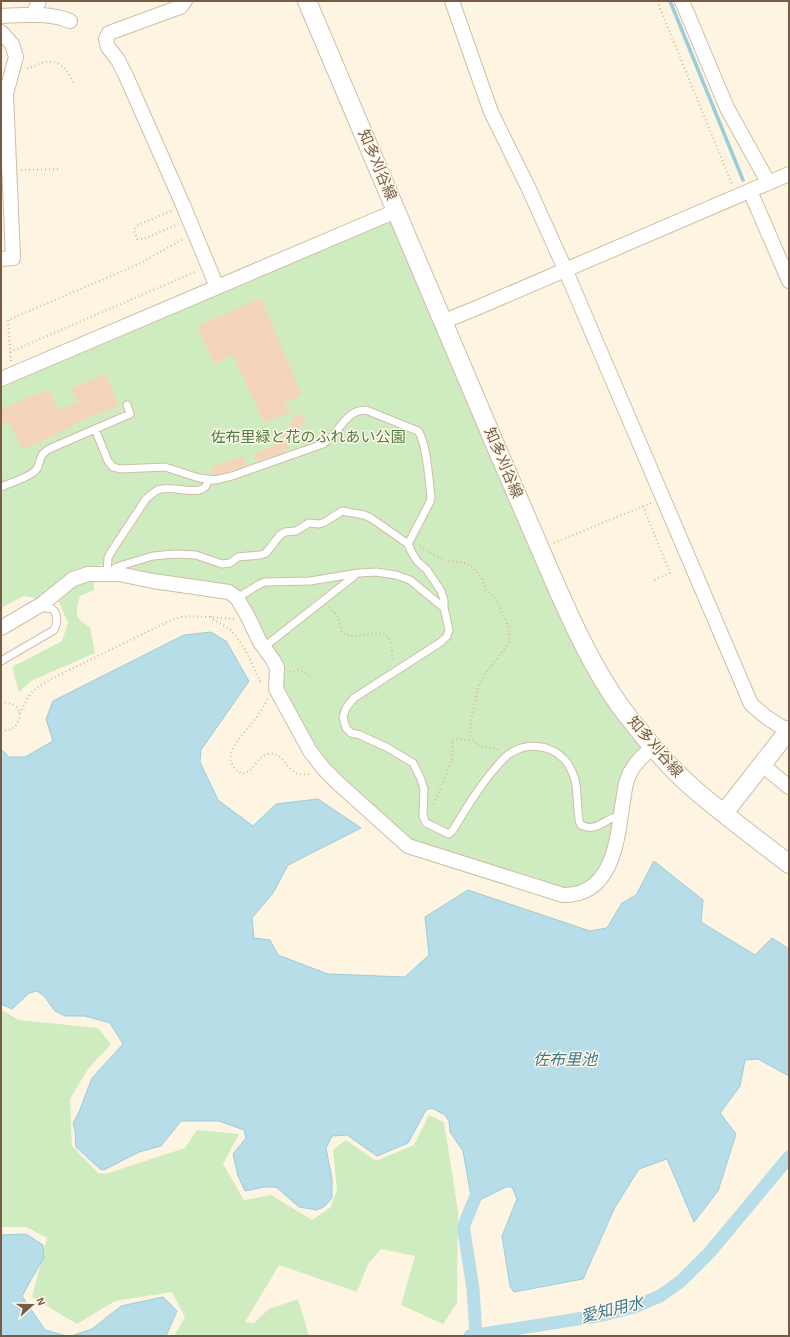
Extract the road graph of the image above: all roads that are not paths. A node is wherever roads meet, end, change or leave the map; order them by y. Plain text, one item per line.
1 (39, 1) edge
2 (185, 1) edge
3 (307, 1) edge
4 (452, 1) edge
5 (682, 1) edge
6 (33, 15) junction
7 (1, 16) edge
8 (70, 22) dead end
9 (1, 32) edge
10 (789, 174) edge
11 (768, 182) junction
12 (750, 191) junction
13 (396, 211) junction
14 (1, 259) edge
15 (565, 269) junction
16 (789, 281) edge
17 (217, 287) junction
18 (442, 322) junction
19 (7, 376) edge
20 (127, 405) dead end
21 (95, 429) junction
22 (208, 480) junction
23 (1, 487) edge
24 (409, 542) junction
25 (110, 574) junction
26 (355, 574) junction
27 (237, 598) junction
28 (42, 604) junction
29 (444, 608) junction
30 (1, 628) edge
31 (264, 647) junction
32 (1, 660) edge
33 (789, 730) edge
34 (653, 747) junction
35 (762, 765) junction
36 (789, 787) edge
37 (724, 813) junction
38 (621, 816) junction
39 (789, 864) edge

1 - 6 street
2 - 17 street
3 - 13 street, 知多刈谷線
4 - 15 street
5 - 11 street
6 - 7 street
6 - 8 street
9 - 14 street
10 - 11 street
11 - 12 street
12 - 15 street
12 - 16 street
13 - 17 street
13 - 18 street, 知多刈谷線
15 - 18 street
15 - 33 street
17 - 19 street
18 - 34 street, 知多刈谷線
20 - 21 lane
21 - 22 lane
21 - 23 lane
22 - 24 lane
22 - 25 lane
24 - 25 lane
24 - 29 lane
25 - 27 street
25 - 28 street
26 - 27 lane
26 - 29 lane
26 - 31 lane
27 - 31 street
28 - 30 street
28 - 32 lane
29 - 38 lane
31 - 38 street
33 - 35 street
34 - 37 street, 知多刈谷線
34 - 38 street
35 - 36 street
35 - 37 street
37 - 39 street, 知多刈谷線

